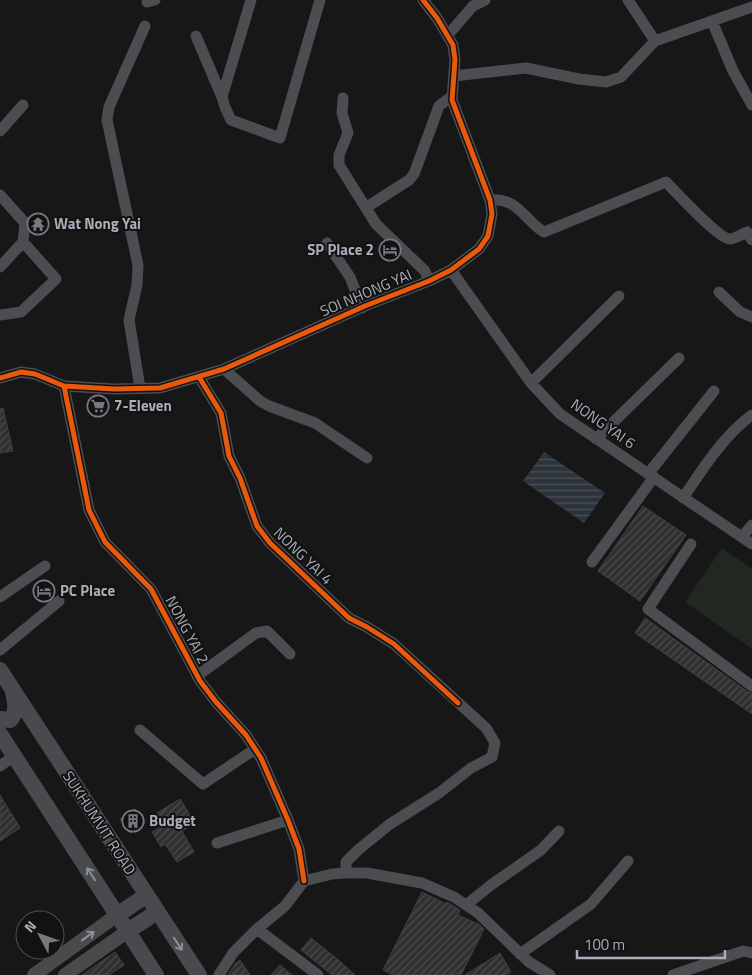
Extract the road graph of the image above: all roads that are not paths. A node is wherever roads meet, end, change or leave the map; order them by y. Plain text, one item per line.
1 (251, 0) edge
2 (320, 0) edge
3 (423, 0) edge
4 (485, 0) edge
5 (628, 0) edge
6 (752, 7) edge
7 (712, 21) junction
8 (145, 26) dead end
9 (448, 35) junction
10 (196, 36) dead end
11 (655, 41) junction
12 (454, 76) junction
13 (452, 96) junction
14 (222, 97) junction
15 (343, 98) dead end
16 (23, 105) dead end
17 (752, 105) edge
18 (0, 131) edge
19 (0, 195) edge
20 (490, 200) junction
21 (367, 207) junction
22 (752, 240) edge
23 (23, 242) junction
24 (327, 243) dead end
25 (0, 267) edge
26 (451, 270) junction
27 (429, 281) junction
28 (719, 292) dead end
29 (619, 296) dead end
30 (362, 308) junction
31 (0, 315) edge
32 (752, 317) edge
33 (678, 358) dead end
34 (224, 369) junction
35 (1, 376) edge
36 (199, 377) junction
37 (531, 383) junction
38 (64, 386) junction
39 (140, 388) junction
40 (714, 391) dead end
41 (752, 416) edge
42 (596, 439) junction
43 (367, 458) dead end
44 (651, 475) junction
45 (683, 498) junction
46 (752, 525) edge
47 (742, 537) junction
48 (691, 544) dead end
49 (752, 544) edge
50 (592, 562) dead end
51 (45, 566) dead end
52 (0, 597) edge
53 (59, 601) dead end
54 (0, 650) edge
55 (290, 654) dead end
56 (0, 670) edge
57 (198, 676) junction
58 (752, 686) edge
59 (13, 690) junction
60 (0, 719) edge
61 (140, 730) dead end
62 (0, 734) edge
63 (255, 749) junction
64 (14, 756) junction
65 (0, 766) edge
66 (288, 820) junction
67 (559, 831) dead end
68 (217, 843) dead end
69 (628, 861) dead end
70 (346, 873) junction
71 (304, 881) junction
72 (147, 895) junction
73 (466, 905) junction
74 (157, 912) junction
75 (117, 915) junction
76 (257, 929) junction
77 (128, 931) junction
78 (752, 953) edge
79 (520, 954) junction
80 (34, 975) edge
81 (65, 975) edge
82 (156, 975) edge
83 (199, 975) edge
84 (219, 975) edge
85 (318, 975) edge
86 (550, 975) edge
87 (674, 975) edge

1 - 14 street
2 - 14 street
3 - 9 street, SOI NHONG YAI
4 - 9 street
5 - 11 street
6 - 7 street
7 - 11 street
7 - 17 street
8 - 39 street
9 - 12 street, SOI NHONG YAI
10 - 14 street
11 - 12 street
12 - 13 street, SOI NHONG YAI
13 - 20 street, SOI NHONG YAI
13 - 21 street
15 - 21 street
16 - 18 street
19 - 23 street
20 - 22 street
20 - 26 street, SOI NHONG YAI
21 - 27 street
23 - 25 street
23 - 31 street
24 - 30 street
26 - 27 street, SOI NHONG YAI
26 - 37 street, NONG YAI 6
27 - 30 street, SOI NHONG YAI
28 - 32 street
29 - 37 street
30 - 34 street, SOI NHONG YAI
33 - 42 street
34 - 36 street, SOI NHONG YAI
34 - 43 street
35 - 38 street, SOI NHONG YAI
36 - 39 street, SOI NHONG YAI
36 - 70 street, NONG YAI 4
37 - 42 street, NONG YAI 6
38 - 39 street, SOI NHONG YAI
38 - 57 street, NONG YAI 2
40 - 44 street
41 - 45 street
42 - 44 street, NONG YAI 6
44 - 45 street, NONG YAI 6
44 - 50 street
45 - 47 street, NONG YAI 6
46 - 47 street
47 - 49 street, NONG YAI 6
48 - 58 street
51 - 52 street
53 - 54 street
55 - 57 street
56 - 59 highway, SUKHUMVIT ROAD
57 - 63 street, NONG YAI 2
59 - 60 highway
59 - 72 highway, SUKHUMVIT ROAD
61 - 63 street
62 - 64 highway
63 - 66 street, NONG YAI 2
64 - 65 street
75 -> 64 highway
66 - 68 street
66 - 71 street, NONG YAI 2
67 - 73 street
69 - 79 street
70 - 71 street
70 - 73 street
71 - 76 street
72 - 74 highway, SUKHUMVIT ROAD
72 - 75 highway
73 - 79 street
74 - 77 highway
74 -> 83 highway, SUKHUMVIT ROAD
75 - 77 highway
80 -> 75 main road
76 - 84 street
76 - 85 street
77 - 81 main road
77 - 82 highway
78 - 87 street
79 - 86 street

